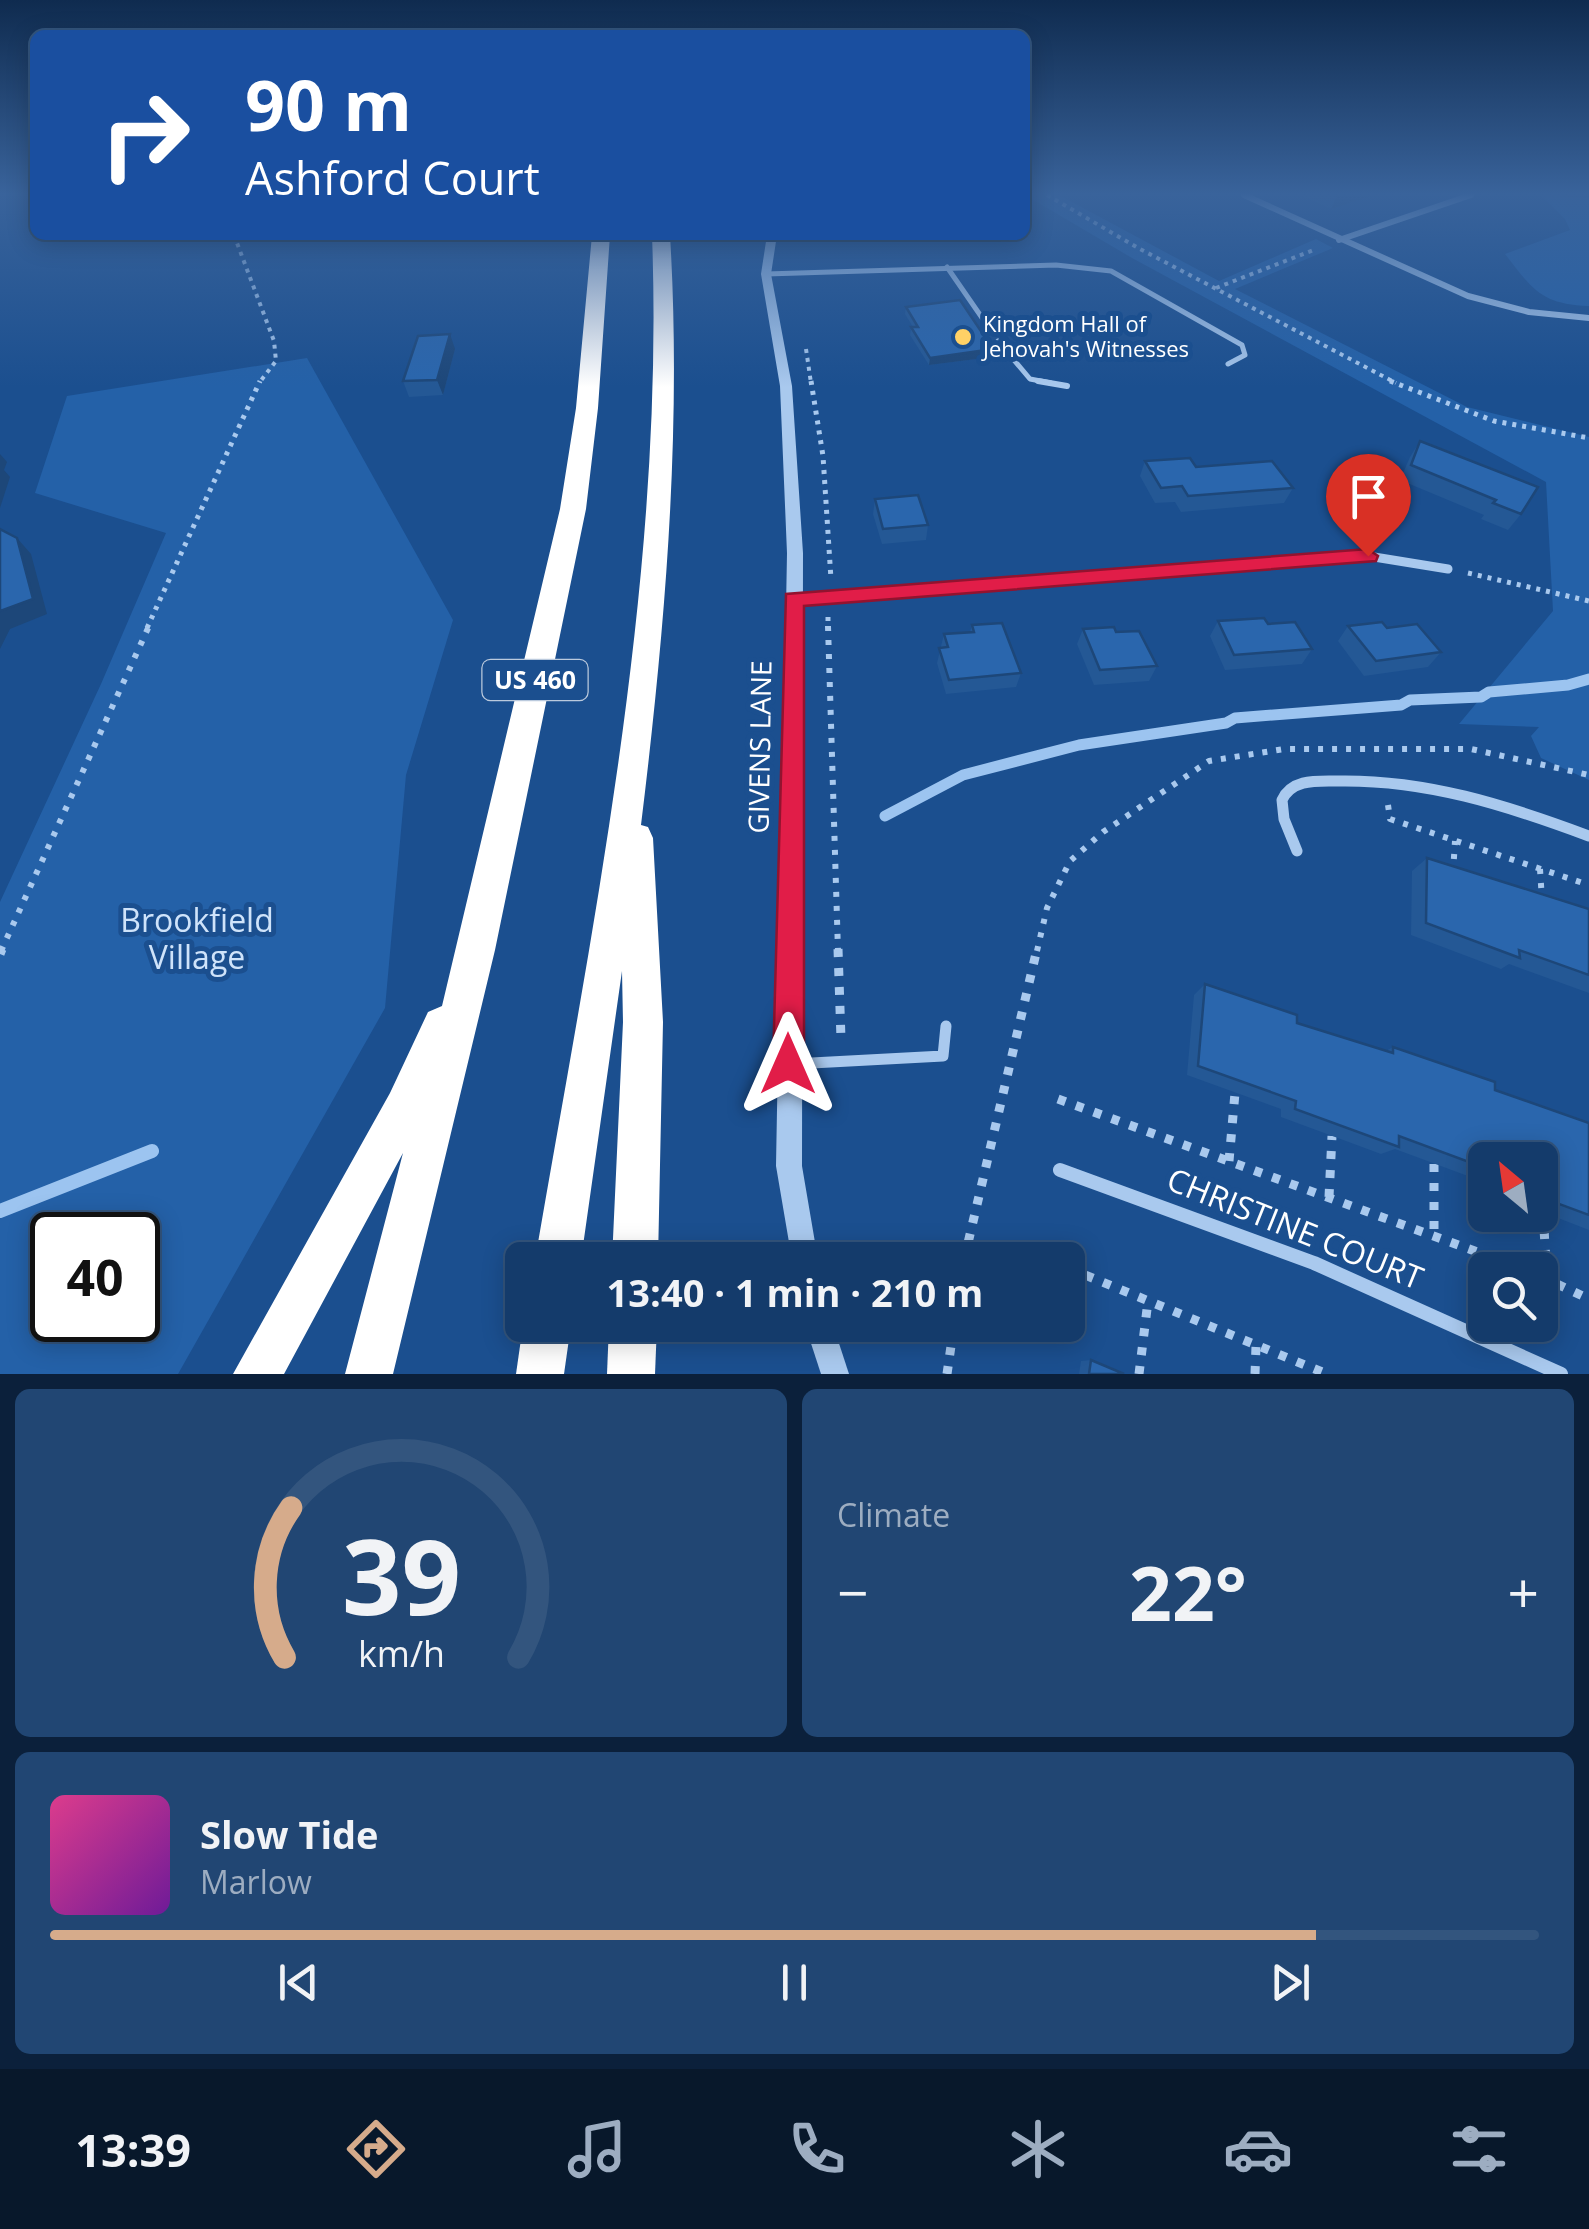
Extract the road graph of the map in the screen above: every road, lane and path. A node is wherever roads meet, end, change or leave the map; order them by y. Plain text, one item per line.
1 (243, 259) edge
2 (598, 259) edge
3 (663, 259) edge
4 (768, 259) edge
5 (1162, 259) edge
6 (1289, 259) edge
7 (1383, 259) edge
8 (948, 267) junction
9 (766, 274) junction
10 (1214, 288) junction
11 (1589, 318) edge
12 (987, 325) dead end
13 (803, 338) dead end
14 (998, 341) dead end
15 (1228, 364) dead end
16 (1068, 386) dead end
17 (1589, 438) edge
18 (832, 566) dead end
19 (1448, 569) joint
20 (794, 600) junction
21 (1589, 601) edge
22 (828, 622) dead end
23 (634, 764) junction
24 (1589, 775) edge
25 (1370, 801) dead end
26 (1589, 836) edge
27 (1455, 841) junction
28 (1297, 851) dead end
29 (1540, 869) junction
30 (1452, 885) edge
31 (1589, 886) edge
32 (1543, 911) edge
33 (476, 950) junction
34 (0, 954) edge
35 (946, 1026) dead end
36 (841, 1062) junction
37 (788, 1064) junction
38 (1235, 1093) edge
39 (1058, 1099) dead end
40 (1332, 1136) edge
41 (1229, 1161) junction
42 (1434, 1164) edge
43 (1060, 1170) dead end
44 (1329, 1197) junction
45 (1434, 1235) junction
46 (561, 1242) edge
47 (636, 1242) edge
48 (802, 1242) edge
49 (968, 1242) edge
50 (1479, 1252) edge
51 (1085, 1275) edge
52 (1558, 1284) edge
53 (1589, 1298) edge
54 (1148, 1301) junction
55 (545, 1342) edge
56 (632, 1342) edge
57 (824, 1342) edge
58 (952, 1342) edge
59 (1256, 1346) junction
60 (257, 1374) edge
61 (369, 1374) edge
62 (540, 1374) edge
63 (631, 1374) edge
64 (834, 1374) edge
65 (947, 1374) edge
66 (1139, 1374) edge
67 (1255, 1374) edge
68 (1327, 1374) edge
69 (1561, 1374) edge

1 - 34 path
2 - 33 highway, US 460
3 - 23 highway
4 - 9 street, GIVENS LANE
5 - 10 path
6 - 10 path
7 - 11 street
8 - 9 lane
8 - 12 lane
8 - 15 lane
9 - 20 street, GIVENS LANE
10 - 17 path
13 - 18 path
14 - 16 lane
19 - 20 street
19 - 21 path
20 - 37 street, GIVENS LANE
22 - 36 path
23 - 46 highway
23 - 47 highway
24 - 49 path
25 - 27 path
26 - 28 street
27 - 29 path
27 - 30 path
29 - 31 path
29 - 32 path
33 - 60 highway
33 - 61 highway, US 460
35 - 36 lane
36 - 37 lane
37 - 48 street, GIVENS LANE
38 - 41 path
39 - 41 path
40 - 44 path
41 - 44 path
42 - 45 path
43 - 69 street, CHRISTINE COURT
44 - 45 path
45 - 50 path
51 - 54 path
52 - 53 path
54 - 59 path
54 - 66 path
55 - 62 highway
56 - 63 highway
57 - 64 street
58 - 65 path
59 - 67 path
59 - 68 path

